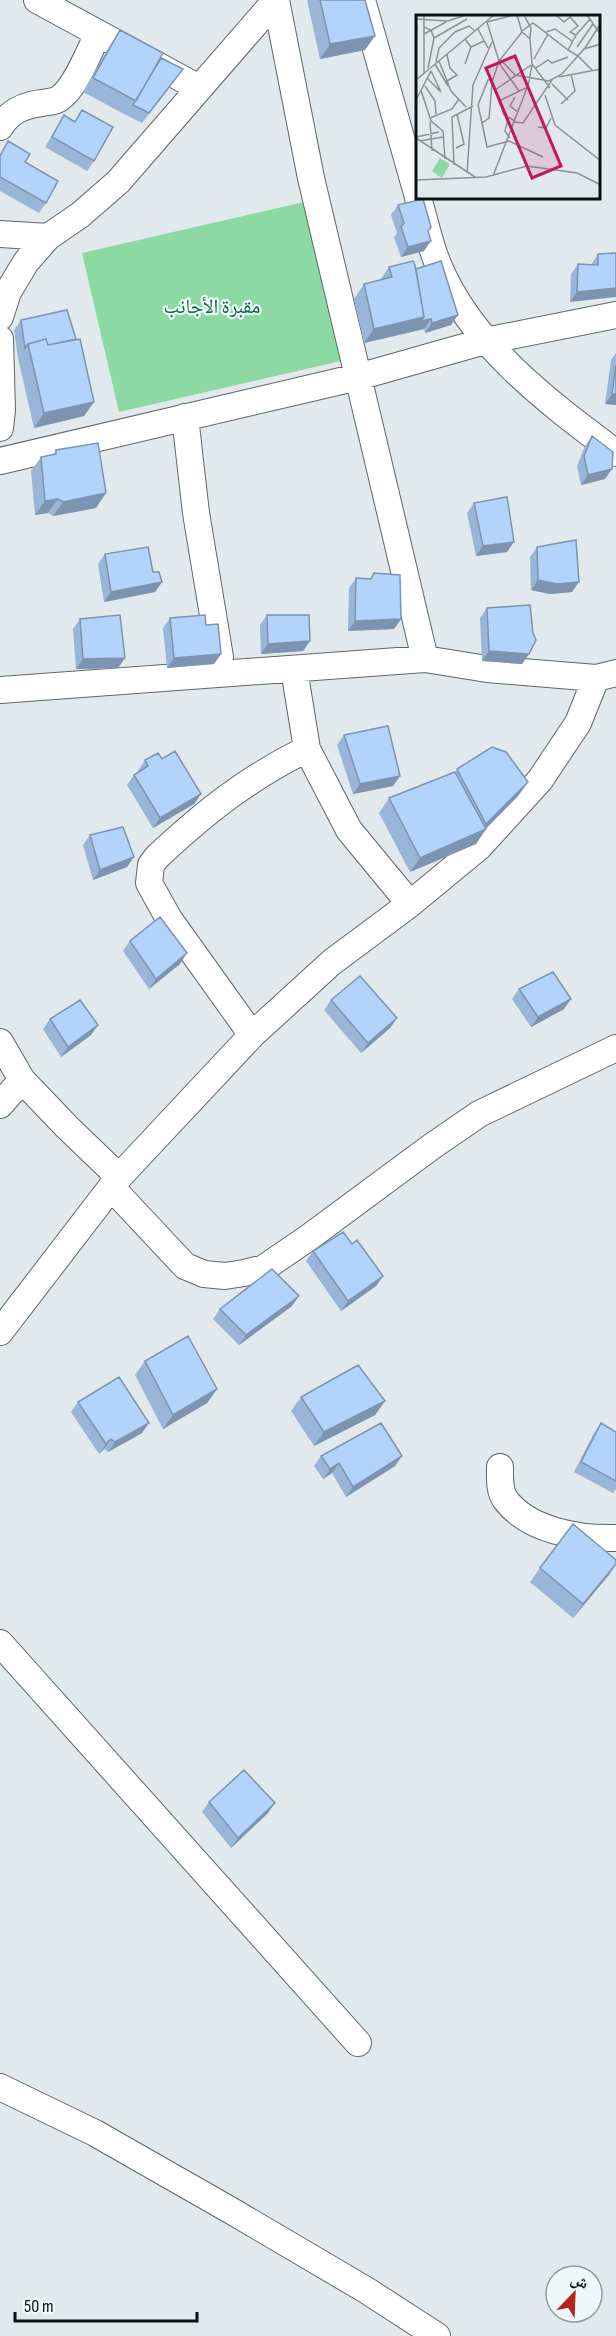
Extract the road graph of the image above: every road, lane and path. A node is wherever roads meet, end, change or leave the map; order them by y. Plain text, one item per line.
1 (37, 0) edge
2 (276, 0) edge
3 (362, 0) edge
4 (98, 34) junction
5 (199, 88) junction
6 (0, 127) edge
7 (416, 191) edge
8 (419, 200) edge
9 (0, 234) edge
10 (48, 237) junction
11 (616, 315) edge
12 (0, 317) edge
13 (0, 339) edge
14 (485, 341) junction
15 (358, 377) junction
16 (185, 417) junction
17 (0, 428) edge
18 (616, 453) edge
19 (0, 461) edge
20 (425, 659) junction
21 (294, 669) junction
22 (223, 673) junction
23 (606, 676) edge
24 (0, 690) edge
25 (307, 749) junction
26 (410, 904) junction
27 (252, 1035) junction
28 (0, 1042) edge
29 (616, 1048) edge
30 (22, 1080) junction
31 (0, 1105) edge
32 (115, 1182) junction
33 (0, 1332) edge
34 (500, 1467) dead end
35 (616, 1538) edge
36 (0, 1643) edge
37 (358, 2043) dead end
38 (0, 2088) edge
39 (437, 2336) edge

1 - 4 street
2 - 5 street
2 - 15 street
3 - 7 street
4 - 5 street
4 - 6 street
5 - 10 street
8 - 14 street
9 - 10 street
10 - 12 street
11 - 14 street
13 - 17 street
14 - 15 street
14 - 18 street
15 - 16 street
15 - 20 street
16 - 19 street
16 - 22 street
20 - 21 street
20 - 23 street
21 - 22 street
21 - 25 street
22 - 24 street
23 - 26 street
25 - 26 street
25 - 27 street
26 - 27 street
27 - 32 street
28 - 30 street
29 - 32 street
30 - 31 street
30 - 32 street
32 - 33 street
34 - 35 street
36 - 37 street
38 - 39 street

